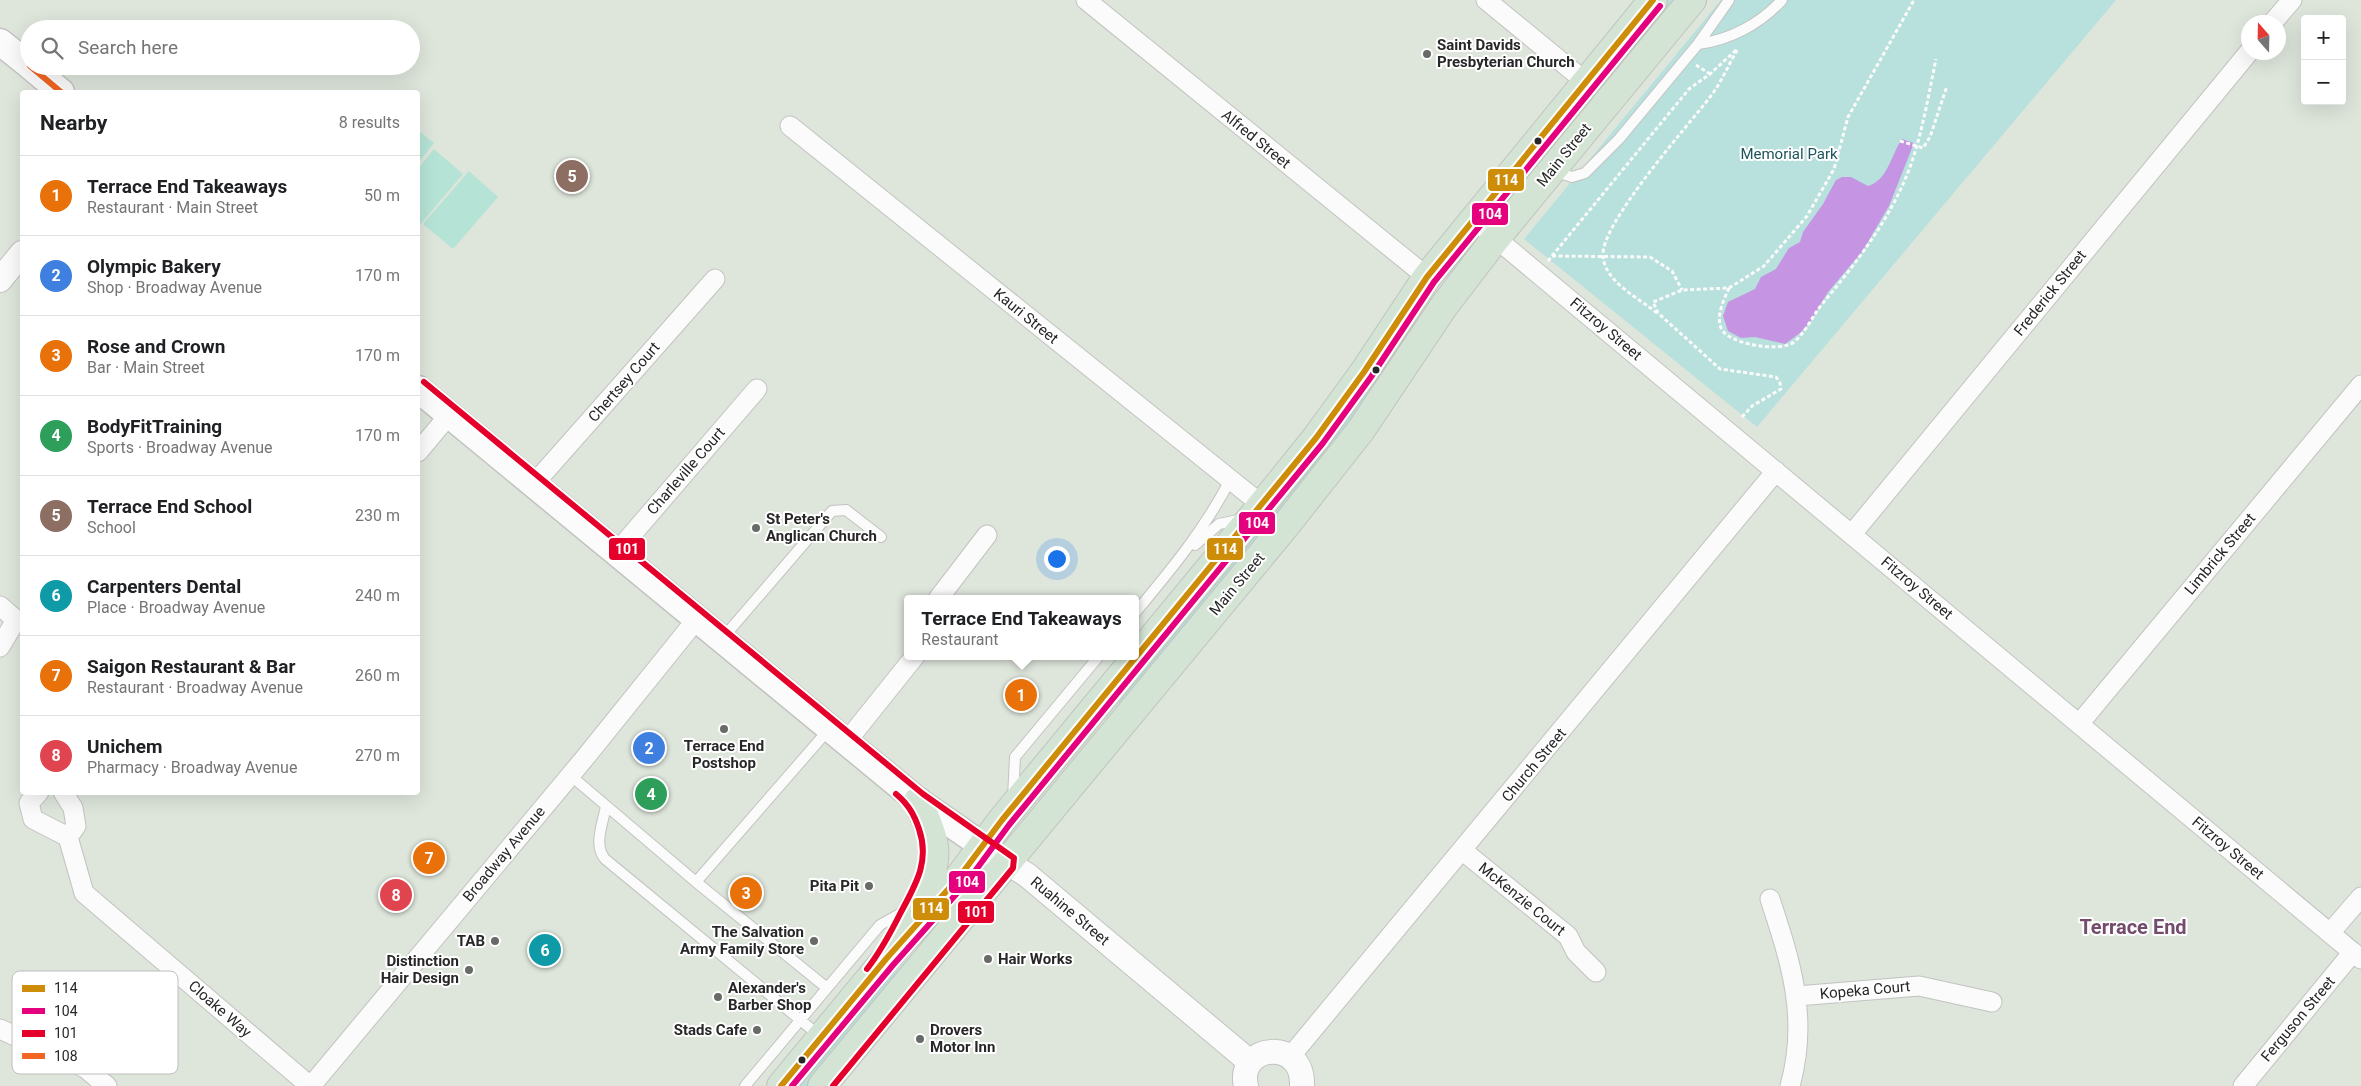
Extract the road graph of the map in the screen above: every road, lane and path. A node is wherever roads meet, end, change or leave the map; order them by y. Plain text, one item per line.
1 (1086, 0) edge
2 (1486, 0) edge
3 (1653, 0) edge
4 (1692, 0) edge
5 (1729, 0) edge
6 (1782, 0) edge
7 (1914, 0) edge
8 (2292, 0) edge
9 (2279, 15) edge
10 (0, 42) edge
11 (1698, 44) junction
12 (20, 59) edge
13 (1936, 59) dead end
14 (2242, 60) edge
15 (40, 75) edge
16 (1586, 82) junction
17 (1947, 86) dead end
18 (59, 90) edge
19 (790, 126) dead end
20 (1901, 142) dead end
21 (1916, 146) junction
22 (1551, 170) junction
23 (1472, 219) junction
24 (1496, 238) junction
25 (20, 255) edge
26 (1552, 256) junction
27 (1603, 257) junction
28 (1538, 272) junction
29 (1427, 277) junction
30 (715, 279) dead end
31 (0, 280) edge
32 (1729, 288) junction
33 (1682, 290) junction
34 (1658, 313) junction
35 (2361, 385) edge
36 (757, 389) dead end
37 (420, 391) edge
38 (449, 415) junction
39 (1742, 416) dead end
40 (420, 450) edge
41 (1776, 471) junction
42 (1230, 480) junction
43 (533, 485) junction
44 (1258, 511) junction
45 (1852, 534) junction
46 (987, 535) dead end
47 (881, 537) dead end
48 (616, 552) junction
49 (1185, 553) junction
50 (941, 595) edge
51 (0, 606) edge
52 (1139, 608) edge
53 (696, 620) junction
54 (721, 640) junction
55 (0, 647) edge
56 (1139, 654) edge
57 (910, 660) edge
58 (1096, 660) edge
59 (1134, 660) edge
60 (2080, 724) junction
61 (839, 734) junction
62 (570, 775) junction
63 (36, 795) edge
64 (65, 795) edge
65 (918, 801) junction
66 (606, 806) junction
67 (1013, 806) junction
68 (68, 836) junction
69 (983, 846) junction
70 (1463, 851) junction
71 (1006, 862) junction
72 (696, 882) junction
73 (2361, 897) edge
74 (1770, 899) dead end
75 (915, 906) junction
76 (2330, 933) junction
77 (2357, 955) edge
78 (886, 959) junction
79 (176, 971) edge
80 (1596, 972) dead end
81 (178, 973) edge
82 (827, 988) junction
83 (1798, 996) junction
84 (1992, 1002) dead end
85 (800, 1020) junction
86 (0, 1030) edge
87 (12, 1035) edge
88 (821, 1038) junction
89 (1290, 1057) junction
90 (1250, 1062) junction
91 (92, 1074) edge
92 (749, 1085) edge
93 (107, 1086) edge
94 (310, 1086) edge
95 (781, 1086) edge
96 (822, 1086) edge
97 (1246, 1086) edge
98 (1302, 1086) edge
99 (1790, 1086) edge
100 (2243, 1086) edge

1 - 29 street, Alfred Street
2 - 16 street
3 - 16 highway, Main Street
4 - 22 highway, Main Street
5 - 11 lane
6 - 11 lane
7 - 32 path
8 - 9 street
10 - 12 main road
11 - 22 lane
13 - 21 path
14 - 45 street, Frederick Street
15 - 18 main road
16 - 23 highway, Main Street
17 - 21 path
19 - 42 street, Kauri Street
20 - 21 path
21 - 32 path
22 - 24 highway, Main Street
23 - 24 street, Fitzroy Street
23 - 29 highway, Main Street
24 - 28 street, Fitzroy Street
24 - 71 highway, Main Street
25 - 31 street
26 - 27 path
26 - 27 path
26 - 28 path
27 - 33 path
27 - 34 path
28 - 41 street, Fitzroy Street
29 - 44 highway, Main Street
30 - 43 street, Chertsey Court
32 - 33 path
33 - 34 path
34 - 39 path
35 - 60 street, Limbrick Street
36 - 48 street, Charleville Court
37 - 38 main road, Ruahine Street
38 - 40 street
38 - 43 main road, Ruahine Street
41 - 45 street, Fitzroy Street
41 - 70 street, Church Street
42 - 44 street, Kauri Street
42 - 49 lane
43 - 48 main road, Ruahine Street
44 - 49 lane
44 - 56 highway, Main Street
45 - 60 street, Fitzroy Street
46 - 50 street
47 - 54 lane
48 - 53 main road, Ruahine Street
49 - 52 lane
51 - 55 street
53 - 54 main road, Ruahine Street
53 - 62 street, Broadway Avenue
54 - 61 main road, Ruahine Street
57 - 61 street
58 - 67 lane
59 - 67 highway, Main Street
60 - 76 street, Fitzroy Street
61 - 65 main road, Ruahine Street
61 - 72 lane
62 - 66 lane
62 - 94 street, Broadway Avenue
63 - 68 street
64 - 68 street
65 - 69 main road, Ruahine Street
65 - 75 highway
66 - 72 lane
66 - 85 lane
67 - 69 highway, Main Street
68 - 79 street, Cloake Way
69 - 71 main road, Ruahine Street
69 - 78 highway, Main Street
70 - 80 street, McKenzie Court
70 - 89 street, Church Street
71 - 90 street, Ruahine Street
71 - 96 highway, Main Street
72 - 82 lane
73 - 76 street
74 - 83 street
75 - 78 highway
75 - 82 lane
76 - 77 street, Fitzroy Street
77 - 100 street, Ferguson Street
78 - 88 highway, Main Street
81 - 94 street, Cloake Way
82 - 85 lane
83 - 84 street, Kopeka Court
83 - 99 street
85 - 88 lane
85 - 92 lane
86 - 87 street
88 - 95 highway, Main Street
89 - 90 street
89 - 98 street
90 - 97 street
91 - 93 street

